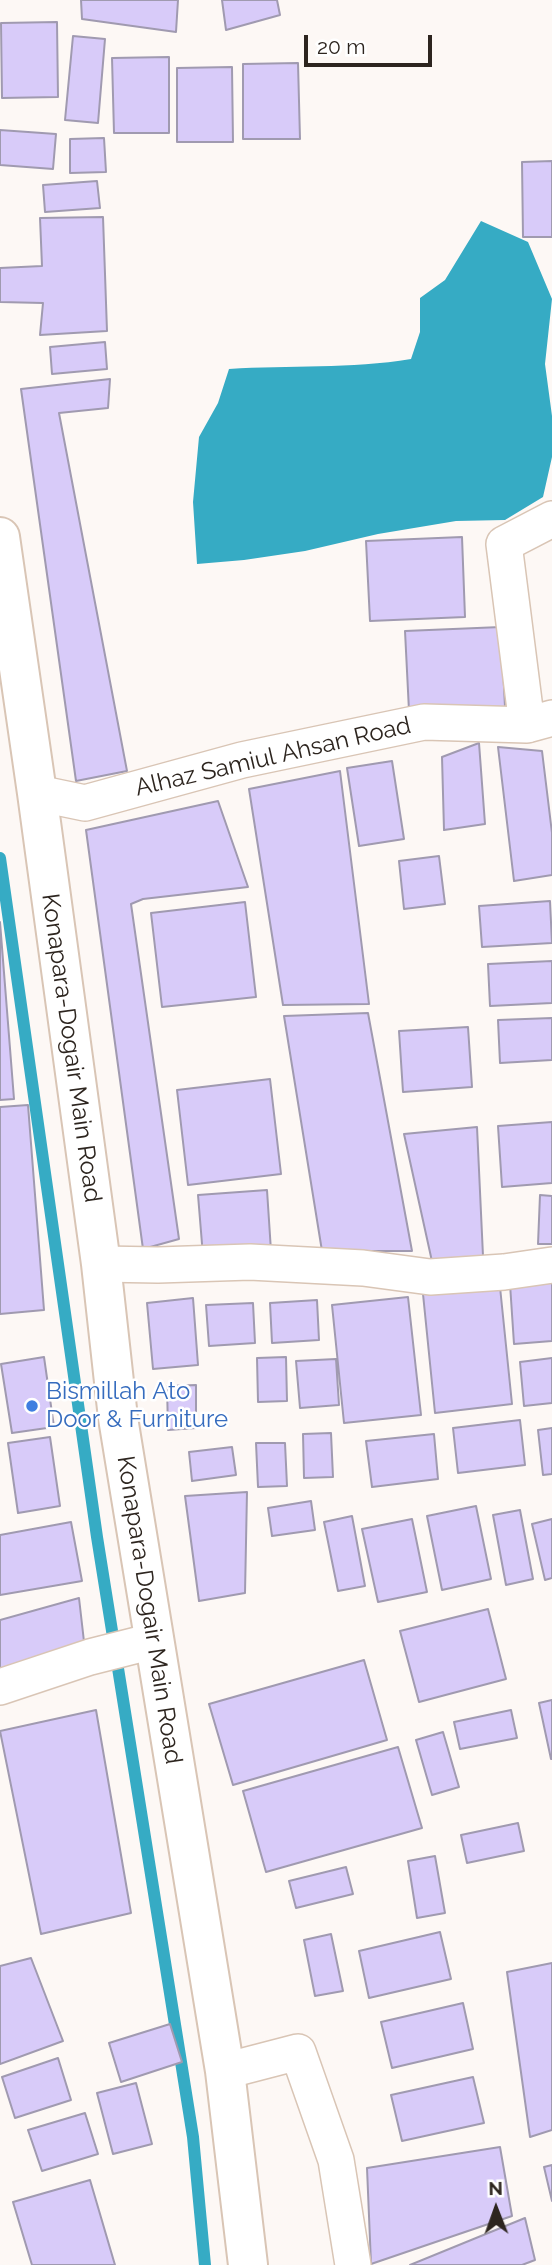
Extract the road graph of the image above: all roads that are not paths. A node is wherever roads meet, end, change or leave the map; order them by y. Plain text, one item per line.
1 (552, 519) edge
2 (0, 537) edge
3 (540, 721) edge
4 (37, 793) junction
5 (100, 1264) junction
6 (552, 1265) edge
7 (143, 1643) junction
8 (0, 1687) edge
9 (225, 2071) junction
10 (248, 2265) edge
11 (353, 2265) edge

1 - 3 street
2 - 4 main road, Konapara-Dogair Main Road
3 - 4 street, Alhaz Samiul Ahsan Road
4 - 5 main road, Konapara-Dogair Main Road
5 - 6 street
5 - 7 main road, Konapara-Dogair Main Road
7 - 8 street
7 - 9 main road, Konapara-Dogair Main Road
9 - 10 main road, Konapara-Dogair Main Road
9 - 11 street

